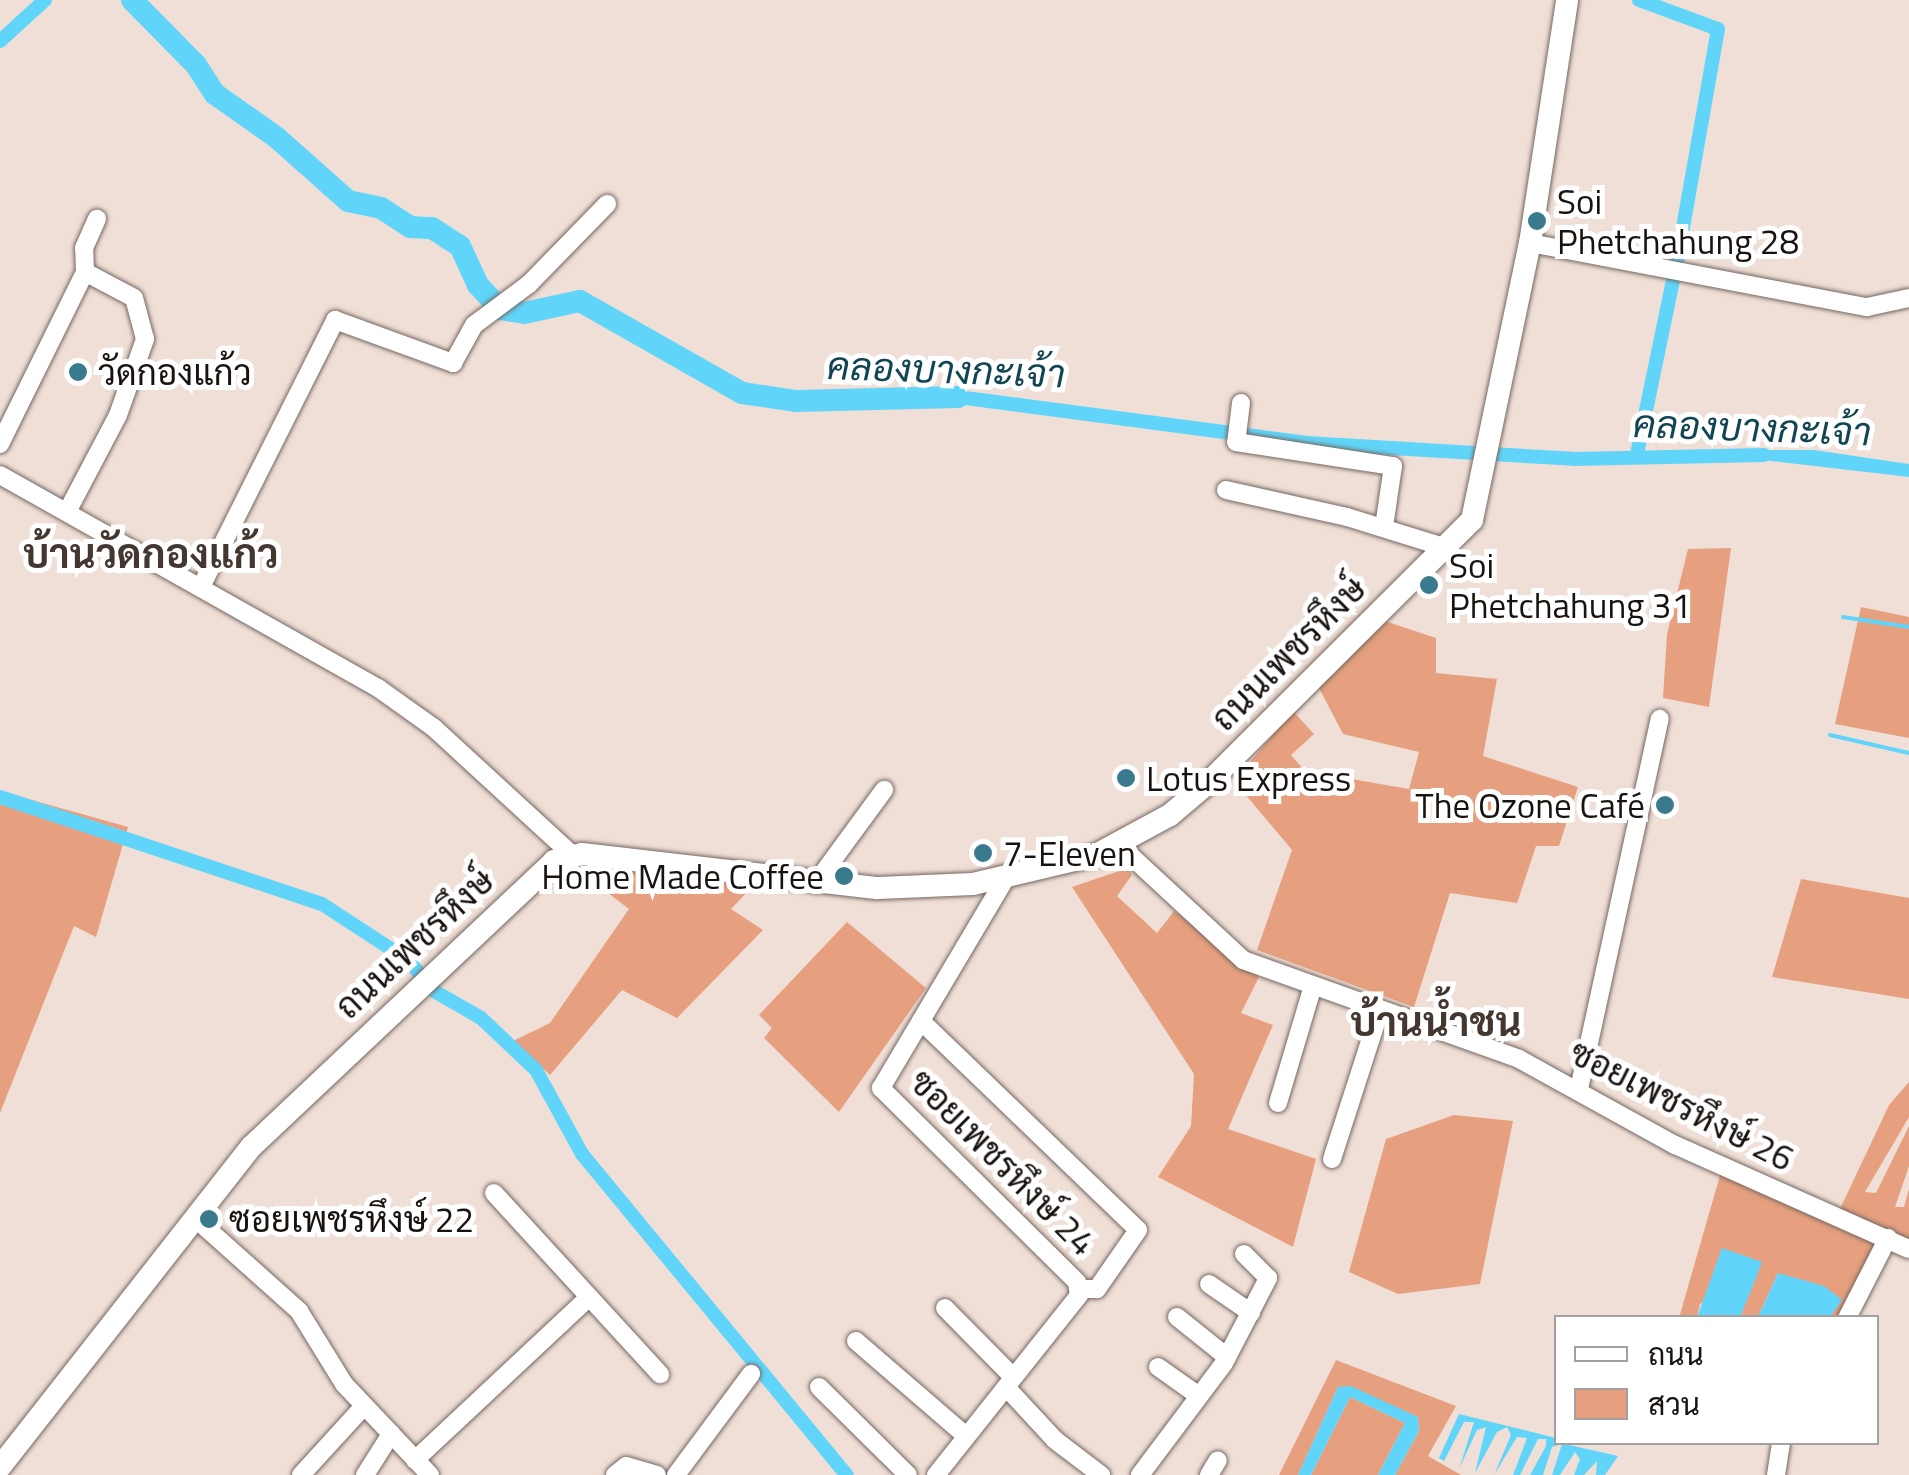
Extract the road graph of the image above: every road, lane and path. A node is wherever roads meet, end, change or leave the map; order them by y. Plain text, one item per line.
1 (1564, 2) edge
2 (607, 204) dead end
3 (97, 219) dead end
4 (1530, 243) junction
5 (85, 272) junction
6 (1909, 298) edge
7 (1241, 403) dead end
8 (0, 444) edge
9 (0, 475) edge
10 (1226, 490) dead end
11 (68, 510) junction
12 (1384, 527) junction
13 (1447, 548) junction
14 (201, 587) junction
15 (1660, 719) dead end
16 (884, 790) dead end
17 (1119, 845) junction
18 (571, 854) junction
19 (1005, 879) junction
20 (815, 884) junction
21 (1312, 989) junction
22 (1380, 1010) junction
23 (921, 1022) junction
24 (1579, 1089) junction
25 (1278, 1103) dead end
26 (1332, 1159) dead end
27 (494, 1193) dead end
28 (195, 1218) junction
29 (1888, 1238) junction
30 (1909, 1249) edge
31 (1244, 1254) dead end
32 (1209, 1284) dead end
33 (1080, 1289) junction
34 (586, 1300) junction
35 (945, 1308) dead end
36 (1251, 1314) junction
37 (1848, 1315) edge
38 (1176, 1318) dead end
39 (856, 1342) dead end
40 (1228, 1357) junction
41 (1158, 1367) dead end
42 (660, 1374) dead end
43 (751, 1374) dead end
44 (1009, 1382) junction
45 (819, 1387) dead end
46 (1199, 1396) junction
47 (364, 1406) junction
48 (390, 1434) junction
49 (966, 1436) junction
50 (1781, 1445) edge
51 (416, 1460) junction
52 (0, 1467) edge
53 (301, 1475) edge
54 (366, 1475) edge
55 (430, 1475) edge
56 (615, 1475) edge
57 (657, 1475) edge
58 (676, 1475) edge
59 (908, 1475) edge
60 (936, 1475) edge
61 (1100, 1475) edge
62 (1140, 1475) edge
63 (1776, 1475) edge

1 - 4 main road, ถนนเพชรหึงษ์
2 - 14 street
3 - 5 street
4 - 6 street
4 - 13 main road, ถนนเพชรหึงษ์
5 - 8 street
5 - 11 street
7 - 12 street
9 - 11 street
10 - 12 street
11 - 14 street
12 - 13 street
13 - 17 main road, ถนนเพชรหึงษ์
14 - 18 street
15 - 24 street
16 - 20 street
17 - 19 main road, ถนนเพชรหึงษ์
17 - 21 street, ซอยเพชรหึงษ์ 26
18 - 20 main road, ถนนเพชรหึงษ์
18 - 28 main road, ถนนเพชรหึงษ์
19 - 20 main road, ถนนเพชรหึงษ์
19 - 23 street, ซอยเพชรหึงษ์ 24
21 - 22 street, ซอยเพชรหึงษ์ 26
21 - 25 street
22 - 24 street, ซอยเพชรหึงษ์ 26
22 - 26 street
23 - 33 street, ซอยเพชรหึงษ์ 24
23 - 33 street
24 - 29 street, ซอยเพชรหึงษ์ 26
27 - 34 street
28 - 47 street
28 - 52 main road, ถนนเพชรหึงษ์
29 - 30 street, ซอยเพชรหึงษ์ 26
29 - 37 street
31 - 36 street
32 - 36 street
33 - 44 street, ซอยเพชรหึงษ์ 24
34 - 42 street
34 - 51 street
35 - 44 street
36 - 40 street
38 - 40 street
39 - 49 street
40 - 46 street
41 - 46 street
43 - 58 street
44 - 49 street, ซอยเพชรหึงษ์ 24
44 - 61 street
45 - 59 street
46 - 62 street
47 - 48 street
47 - 53 street
48 - 51 street
48 - 54 street
49 - 60 street, ซอยเพชรหึงษ์ 24
50 - 63 street
51 - 55 street
56 - 57 street

